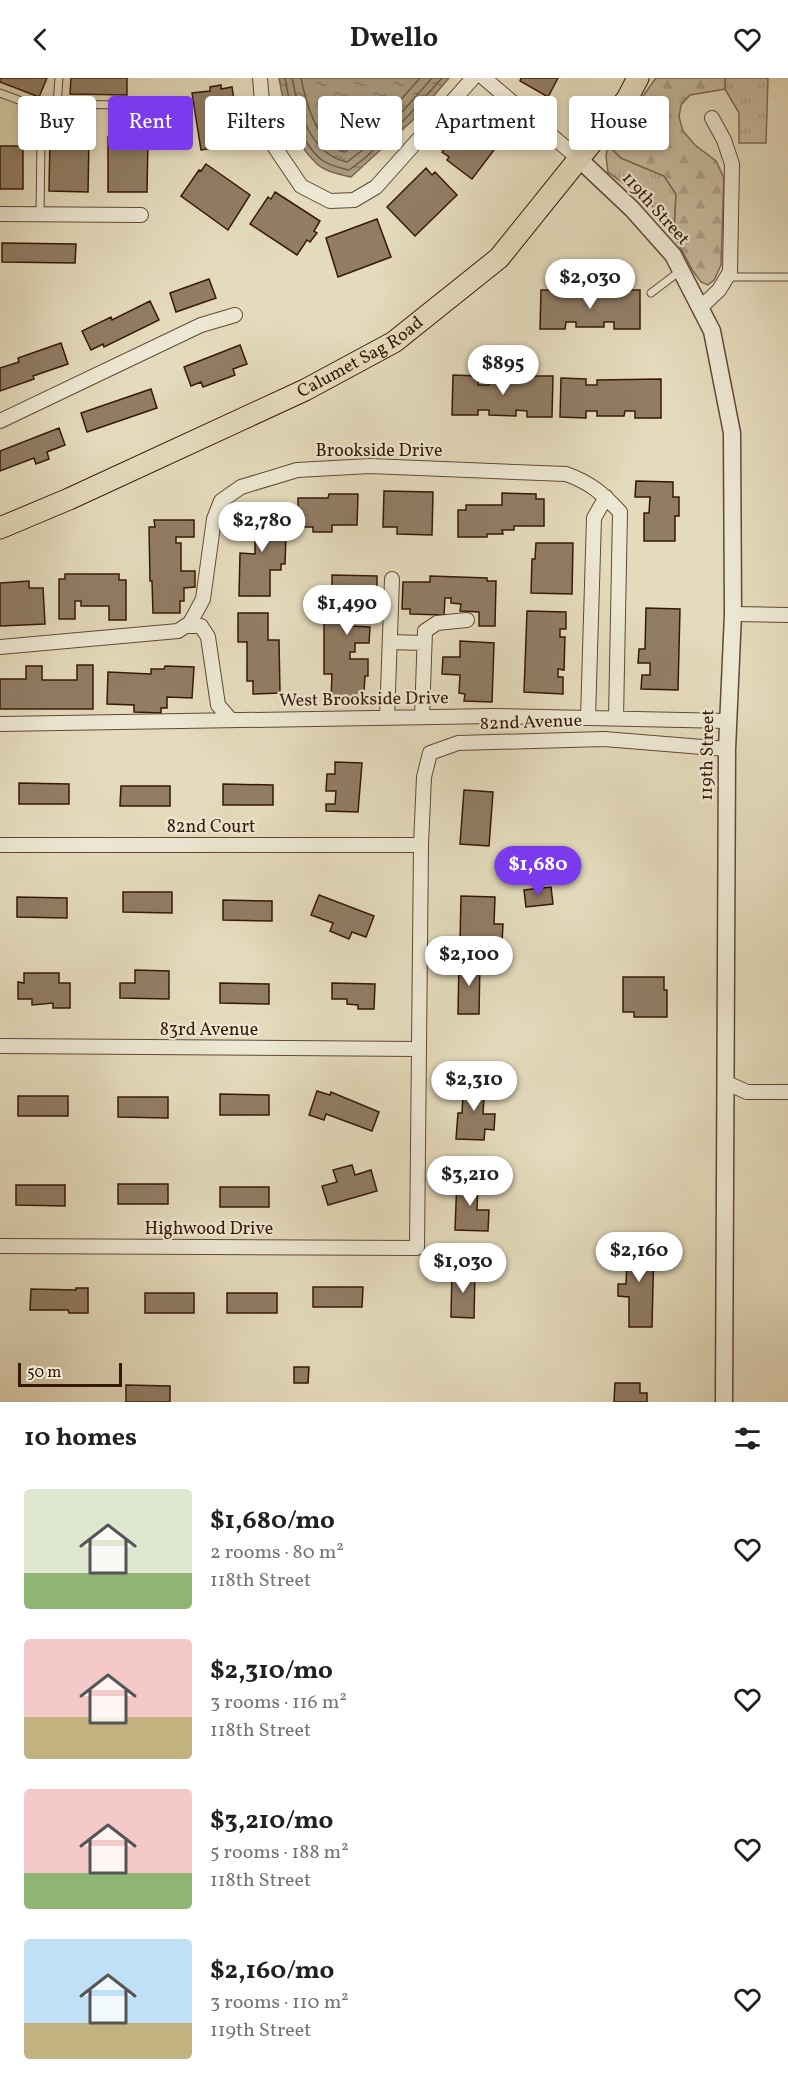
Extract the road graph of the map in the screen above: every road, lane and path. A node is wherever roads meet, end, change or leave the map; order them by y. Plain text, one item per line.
1 (58, 78) edge
2 (260, 78) edge
3 (473, 78) edge
4 (484, 78) edge
5 (638, 78) edge
6 (0, 93) edge
7 (57, 96) edge
8 (18, 100) edge
9 (712, 118) dead end
10 (40, 150) edge
11 (579, 159) junction
12 (0, 214) edge
13 (40, 214) junction
14 (141, 215) dead end
15 (681, 271) junction
16 (727, 277) junction
17 (788, 277) edge
18 (651, 293) dead end
19 (700, 308) junction
20 (235, 315) dead end
21 (0, 421) edge
22 (606, 497) junction
23 (0, 528) edge
24 (392, 579) dead end
25 (733, 614) junction
26 (788, 615) edge
27 (467, 620) dead end
28 (186, 626) junction
29 (390, 642) junction
30 (424, 643) junction
31 (0, 647) edge
32 (422, 717) junction
33 (387, 718) junction
34 (588, 718) junction
35 (616, 718) junction
36 (231, 720) junction
37 (728, 721) junction
38 (0, 724) edge
39 (727, 749) junction
40 (0, 844) edge
41 (421, 845) junction
42 (0, 1046) edge
43 (418, 1049) junction
44 (727, 1083) junction
45 (788, 1092) edge
46 (0, 1246) edge
47 (724, 1402) edge

1 - 7 lane
2 - 3 street
4 - 11 street
5 - 11 main road, Calumet Sag Road
6 - 8 lane
9 - 16 street
10 - 13 lane
11 - 15 street, 119th Street
11 - 23 main road, Calumet Sag Road
12 - 13 street
13 - 14 street
15 - 18 lane
15 - 19 street, 119th Street
16 - 17 lane
16 - 19 street
19 - 25 street, 119th Street
20 - 21 street
22 - 28 street, Brookside Drive
22 - 34 street
22 - 35 street, Brookside Drive
24 - 29 street
25 - 26 street
25 - 37 street, 119th Street
27 - 30 street
28 - 31 street
28 - 36 street
29 - 30 street
29 - 33 street
30 - 32 street
32 - 33 street, West Brookside Drive
32 - 34 street, West Brookside Drive
33 - 36 street, West Brookside Drive
34 - 35 street, West Brookside Drive
35 - 37 street, West Brookside Drive
36 - 38 street, West Brookside Drive
37 - 39 street, 119th Street
39 - 41 street, 82nd Avenue
39 - 44 street, 119th Street
40 - 41 street, 82nd Court
41 - 43 street
42 - 43 street, 83rd Avenue
43 - 46 street, Highwood Drive
44 - 45 street
44 - 47 street, 119th Street

